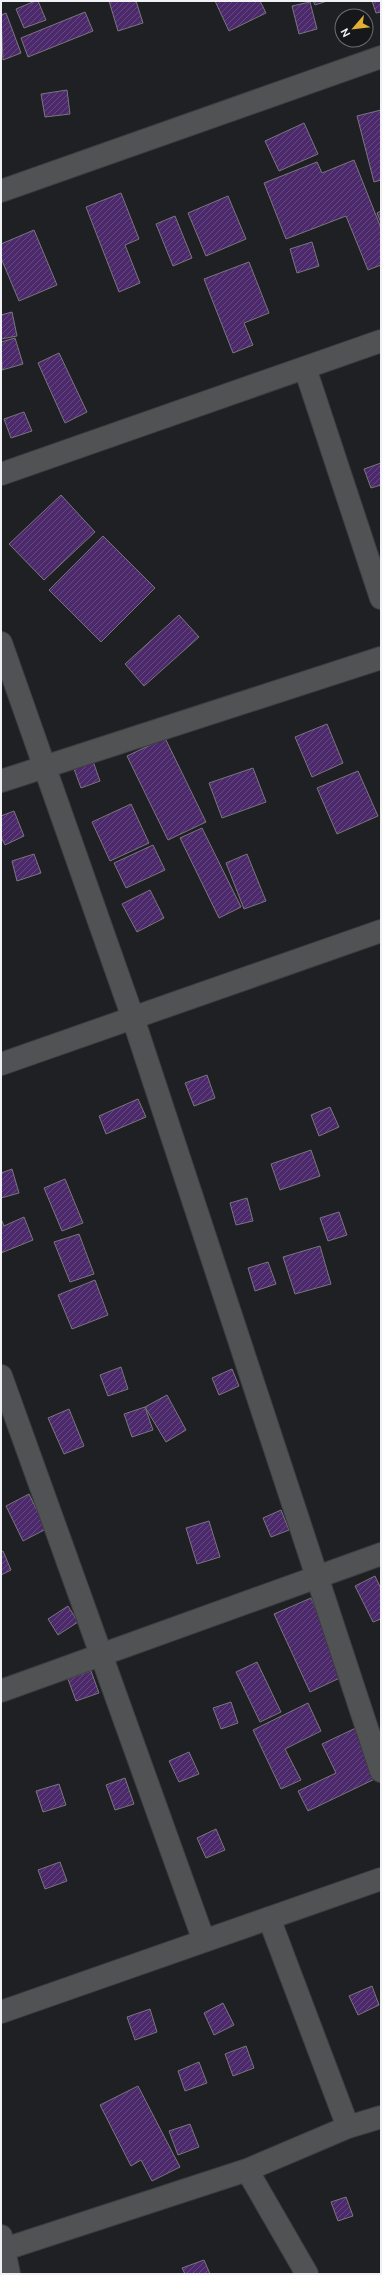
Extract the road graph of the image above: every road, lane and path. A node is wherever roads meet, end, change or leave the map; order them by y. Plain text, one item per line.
1 (381, 57) edge
2 (1, 191) edge
3 (381, 341) edge
4 (305, 368) junction
5 (1, 474) edge
6 (381, 598) edge
7 (1, 643) edge
8 (381, 658) edge
9 (44, 767) junction
10 (1, 781) edge
11 (381, 931) edge
12 (133, 1018) junction
13 (1, 1064) edge
14 (1, 1376) edge
15 (381, 1554) edge
16 (316, 1576) junction
17 (101, 1654) junction
18 (1, 1691) edge
19 (381, 1771) edge
20 (381, 1879) edge
21 (269, 1918) junction
22 (204, 1941) junction
23 (1, 2012) edge
24 (381, 2117) edge
25 (348, 2127) junction
26 (247, 2170) junction
27 (3, 2243) edge
28 (9, 2274) edge
29 (307, 2274) edge

1 - 2 street
3 - 4 street
4 - 5 street
4 - 6 street
7 - 9 street
8 - 9 street
9 - 10 street
9 - 12 street
11 - 12 street
12 - 13 street
12 - 16 street
14 - 17 street
15 - 16 street
16 - 17 street
16 - 19 street
17 - 18 street
17 - 22 street
20 - 21 street
21 - 22 street
21 - 25 street
22 - 23 street
24 - 25 street
25 - 26 street
26 - 27 street
26 - 29 street
27 - 28 street

